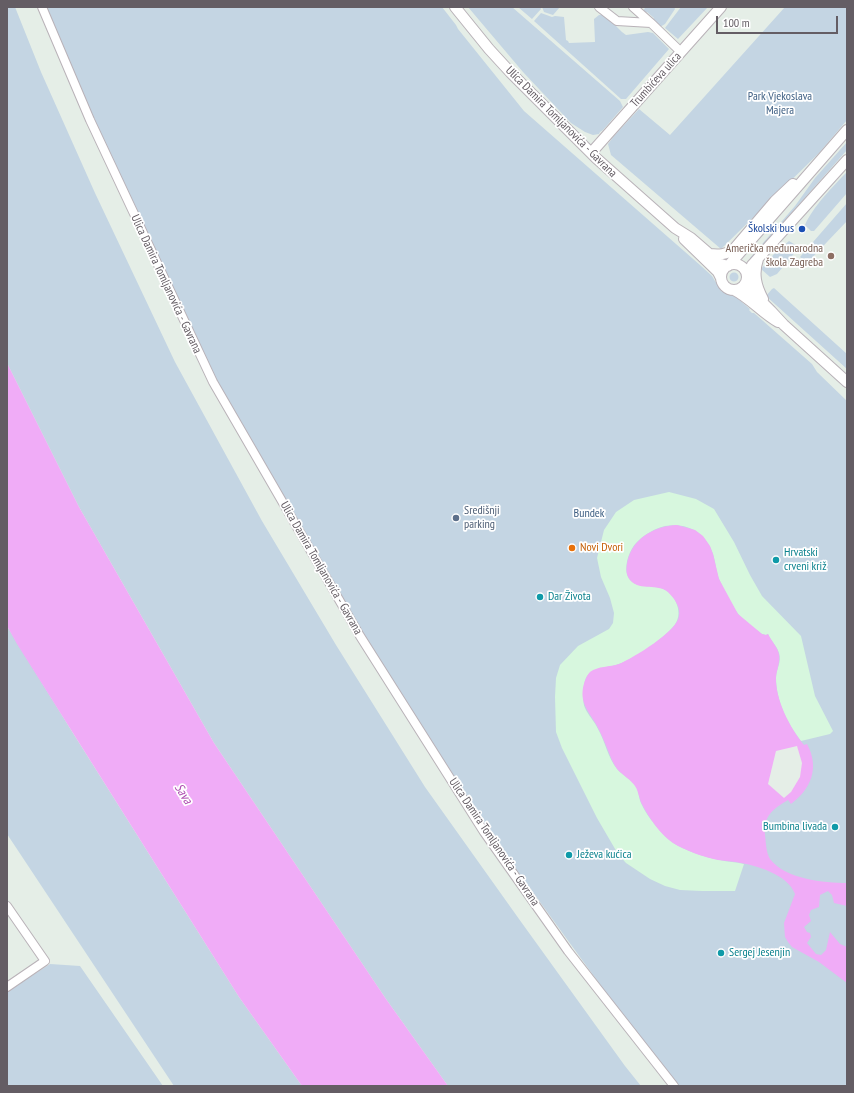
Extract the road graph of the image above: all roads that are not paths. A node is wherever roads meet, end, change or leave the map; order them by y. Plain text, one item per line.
1 (42, 7) edge
2 (456, 7) edge
3 (599, 7) edge
4 (633, 7) edge
5 (721, 7) edge
6 (651, 24) junction
7 (682, 52) junction
8 (847, 130) edge
9 (591, 153) junction
10 (847, 160) edge
11 (819, 162) junction
12 (675, 228) junction
13 (710, 254) junction
14 (759, 257) junction
15 (729, 266) junction
16 (721, 278) junction
17 (747, 279) junction
18 (734, 290) junction
19 (767, 306) junction
20 (784, 325) junction
21 (847, 382) edge
22 (7, 906) edge
23 (7, 987) edge
24 (674, 1086) edge

1 - 24 street, Ulica Damira Tomljanovića - Gavrana
2 - 9 street, Ulica Damira Tomljanovića - Gavrana
3 - 6 street
4 - 6 street
5 - 7 street, Trumbićeva ulica
6 - 7 street
7 - 9 street, Trumbićeva ulica
8 - 11 street
9 - 12 street, Ulica Damira Tomljanovića - Gavrana
10 - 14 street
11 - 13 street
11 - 15 street
12 - 13 street, Ulica Damira Tomljanovića - Gavrana
12 - 16 street, Ulica Damira Tomljanovića - Gavrana
13 - 15 street, Ulica Damira Tomljanovića - Gavrana
14 - 17 street
14 - 19 street
15 - 16 street
15 - 17 street
16 - 18 street
17 - 18 street
17 - 19 street
18 - 20 street
19 - 20 street
20 - 21 street
22 - 23 street

